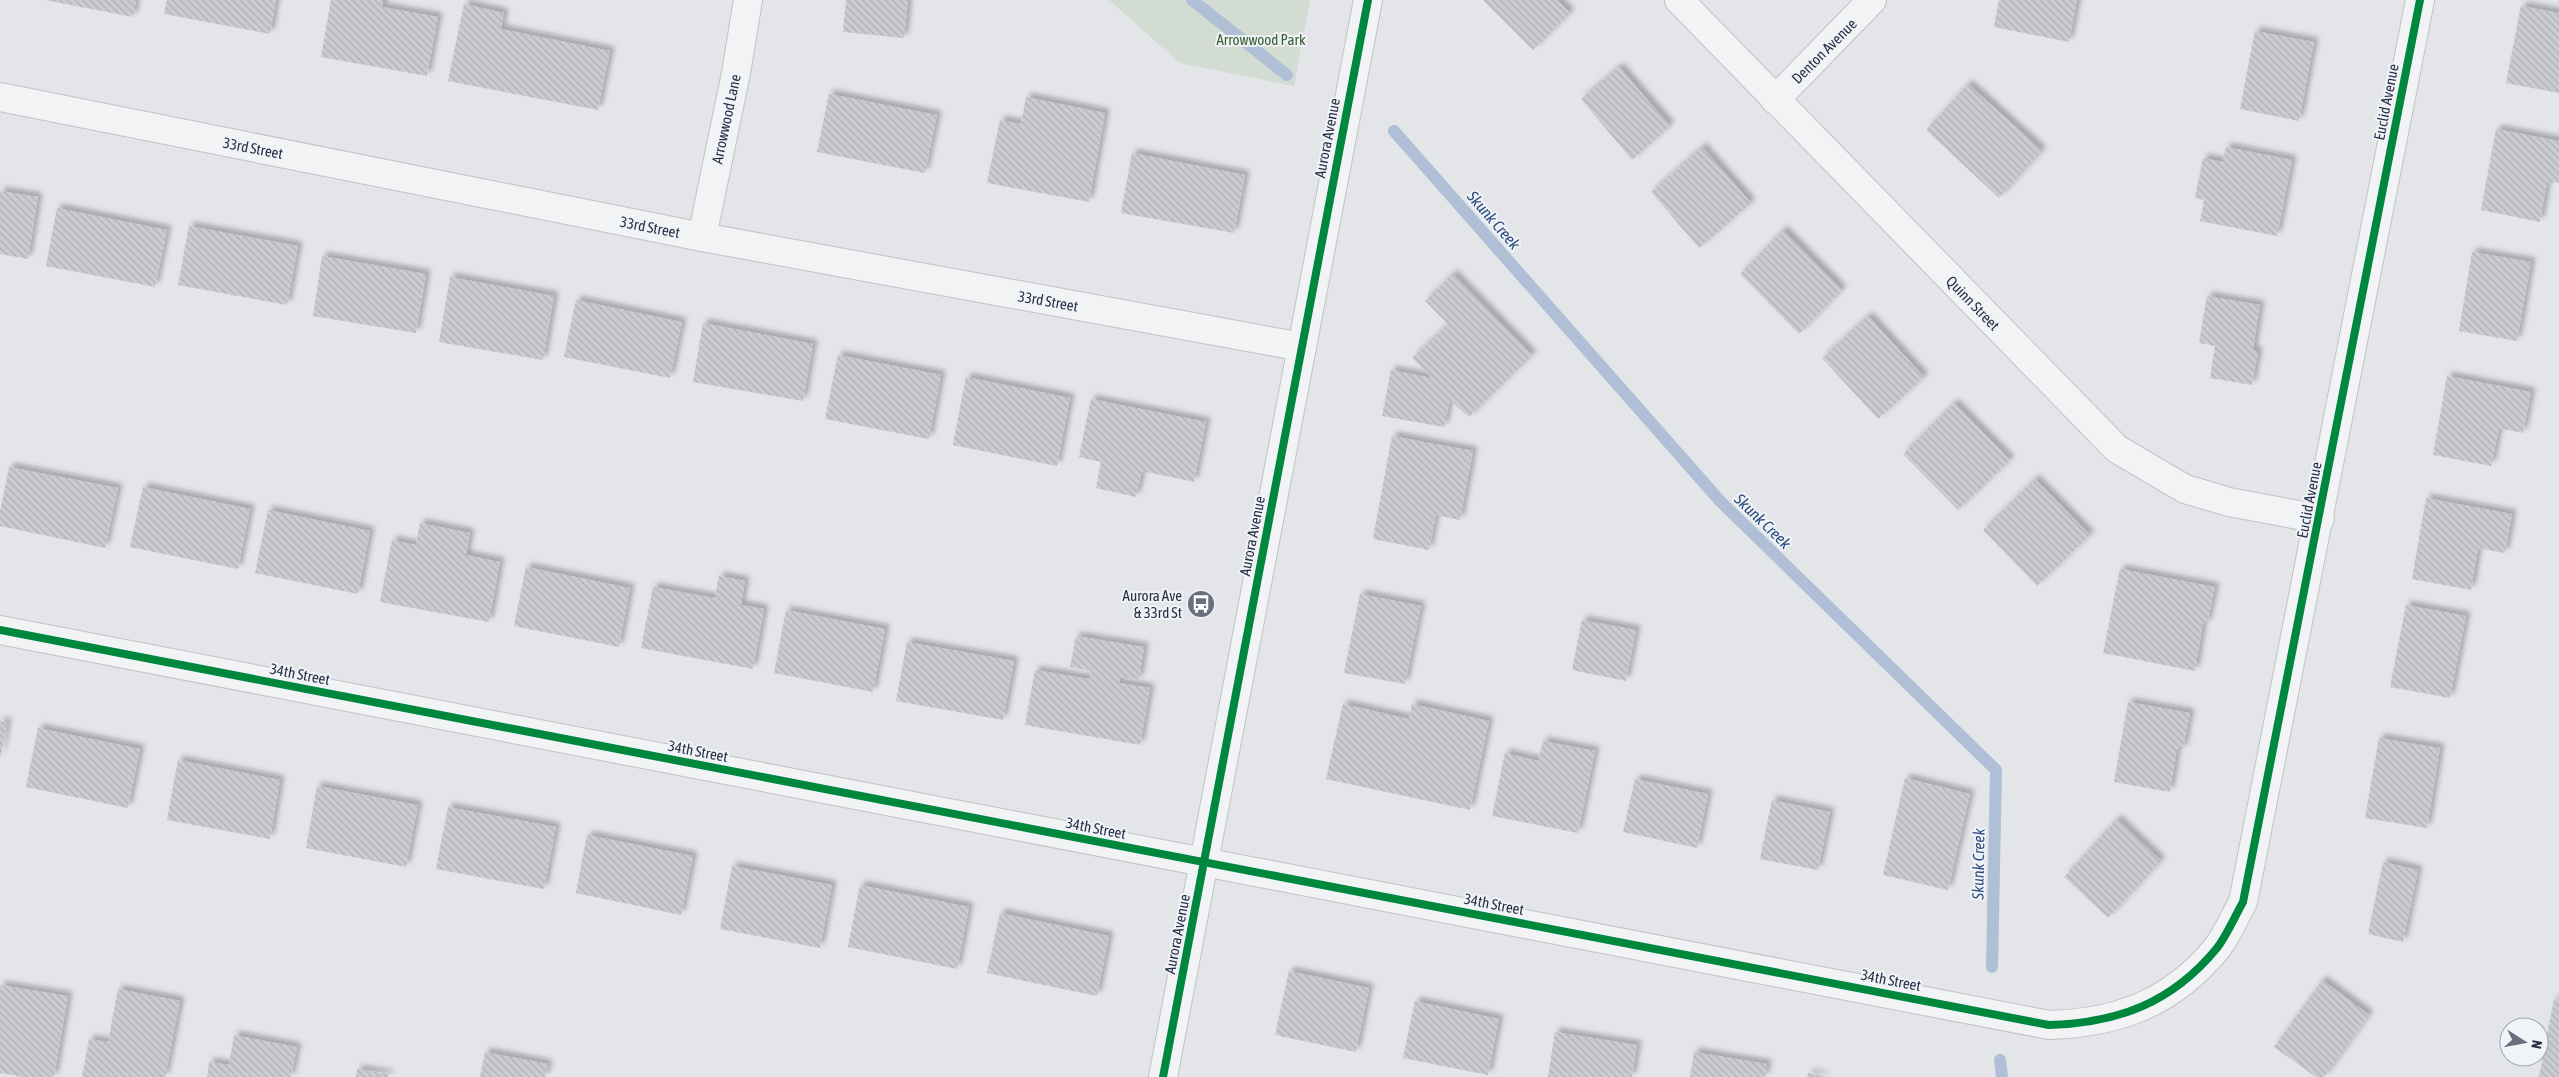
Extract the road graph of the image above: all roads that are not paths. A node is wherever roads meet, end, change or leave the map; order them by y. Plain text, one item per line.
1 (748, 0) edge
2 (1368, 0) edge
3 (1679, 0) edge
4 (1872, 0) edge
5 (2420, 0) edge
6 (0, 97) edge
7 (1775, 100) junction
8 (702, 237) junction
9 (1302, 347) junction
10 (2320, 519) junction
11 (0, 630) edge
12 (1205, 863) junction
13 (2181, 985) joint
14 (1163, 1077) edge

1 - 8 street, Arrowwood Lane
2 - 9 street, Aurora Avenue
3 - 7 street, Quinn Street
4 - 7 street, Denton Avenue
5 - 10 street, Euclid Avenue
6 - 8 street, 33rd Street
7 - 10 street, Quinn Street
8 - 9 street, 33rd Street
9 - 12 street, Aurora Avenue
10 - 13 street, Euclid Avenue
11 - 12 street, 34th Street
12 - 13 street, 34th Street
12 - 14 street, Aurora Avenue

